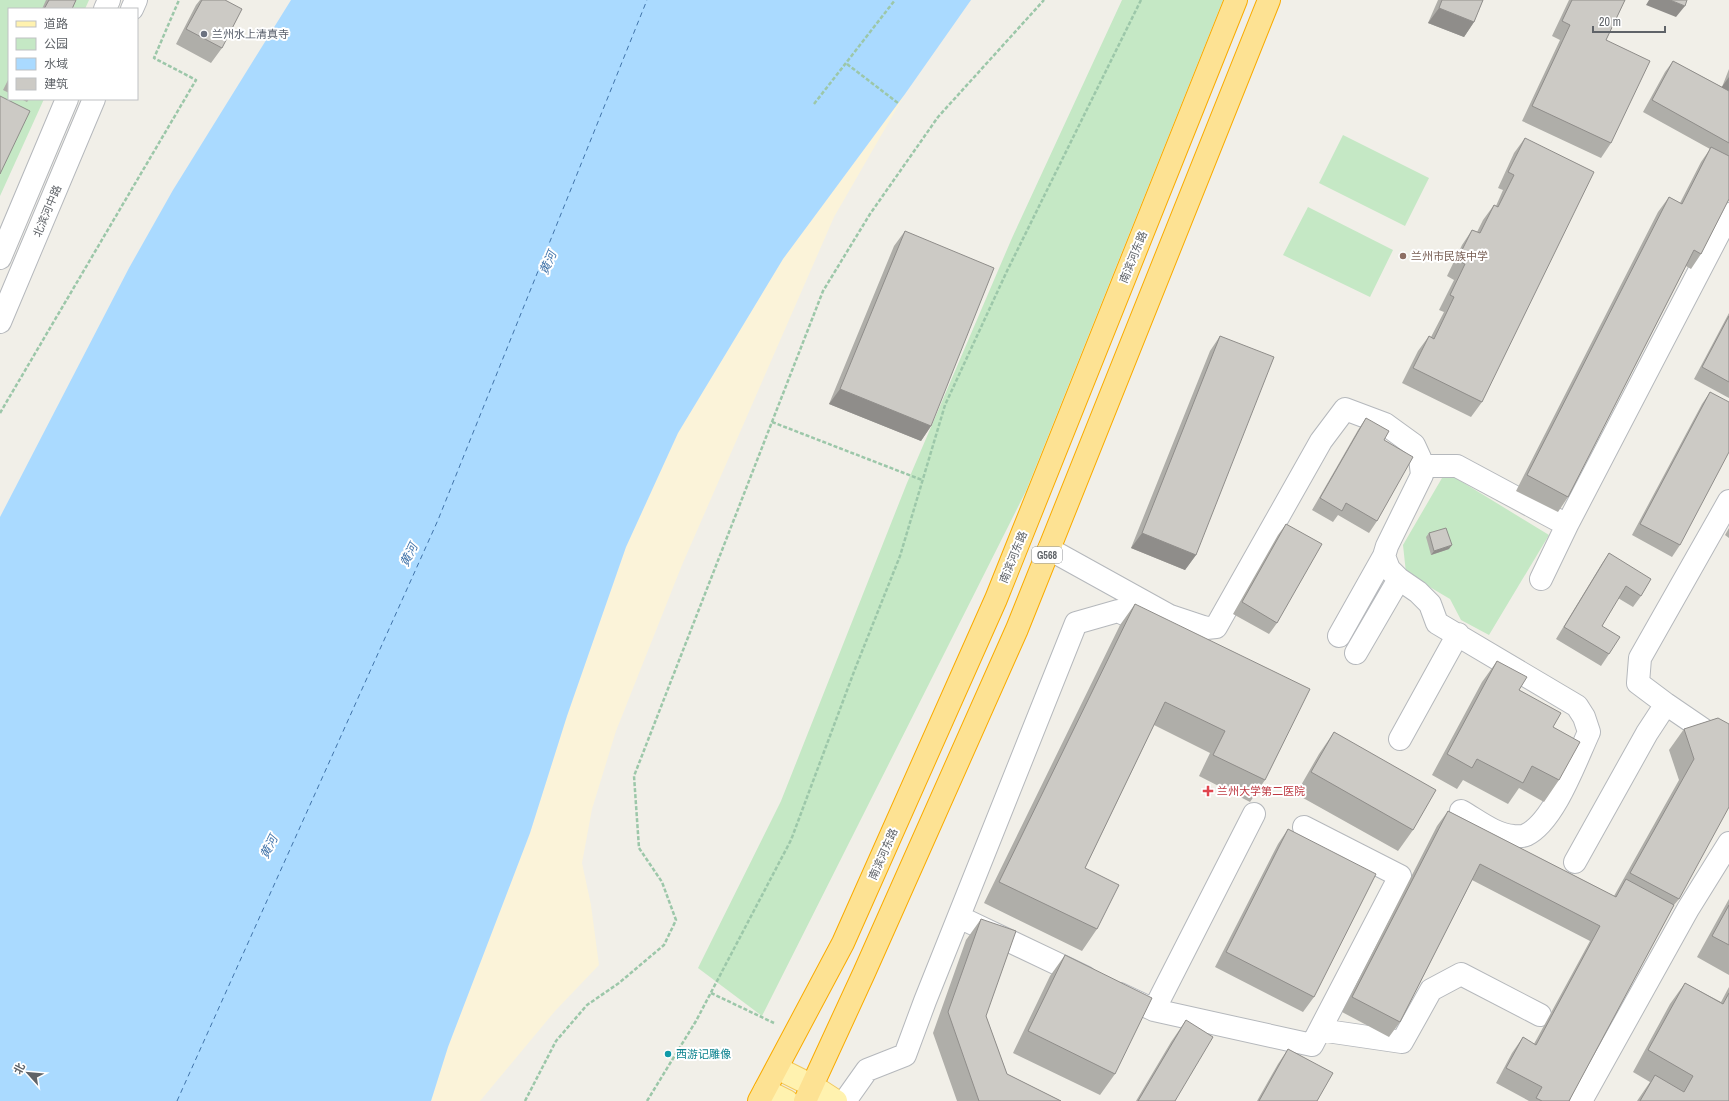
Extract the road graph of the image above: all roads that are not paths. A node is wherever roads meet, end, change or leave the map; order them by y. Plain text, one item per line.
1 (1236, 0) edge
2 (1269, 0) edge
3 (67, 100) edge
4 (94, 100) edge
5 (1729, 214) edge
6 (0, 258) edge
7 (0, 322) edge
8 (1421, 466) junction
9 (1729, 501) edge
10 (1567, 525) junction
11 (1049, 549) junction
12 (1384, 556) junction
13 (1399, 579) junction
14 (1541, 579) dead end
15 (1162, 632) edge
16 (1458, 634) junction
17 (1338, 636) dead end
18 (1356, 653) dead end
19 (1666, 704) junction
20 (1400, 739) dead end
21 (1729, 747) edge
22 (1461, 812) dead end
23 (1254, 814) dead end
24 (1304, 827) dead end
25 (1729, 843) edge
26 (1575, 862) dead end
27 (959, 917) junction
28 (1154, 1010) junction
29 (1540, 1015) dead end
30 (1320, 1030) junction
31 (776, 1068) junction
32 (809, 1094) edge
33 (762, 1098) edge
34 (787, 1101) edge
35 (836, 1101) edge
36 (845, 1101) edge
37 (1581, 1101) edge

1 - 31 highway, 南滨河东路 / G568
2 - 11 highway, G568
3 - 6 street
4 - 7 street, 北滨河中路
5 - 10 street
8 - 10 street
8 - 11 street
8 - 12 street
9 - 19 street
10 - 14 street
11 - 32 highway, G568
12 - 13 street
12 - 17 street
13 - 16 street
13 - 18 street
15 - 27 street
16 - 20 street
16 - 22 street
19 - 21 street
19 - 26 street
23 - 28 street
24 - 30 street
25 - 37 street
27 - 28 street
27 - 36 street
28 - 30 street
29 - 30 street
31 - 32 main road
31 - 33 highway, 南滨河东路 / G568
32 - 35 main road
33 - 34 main road

